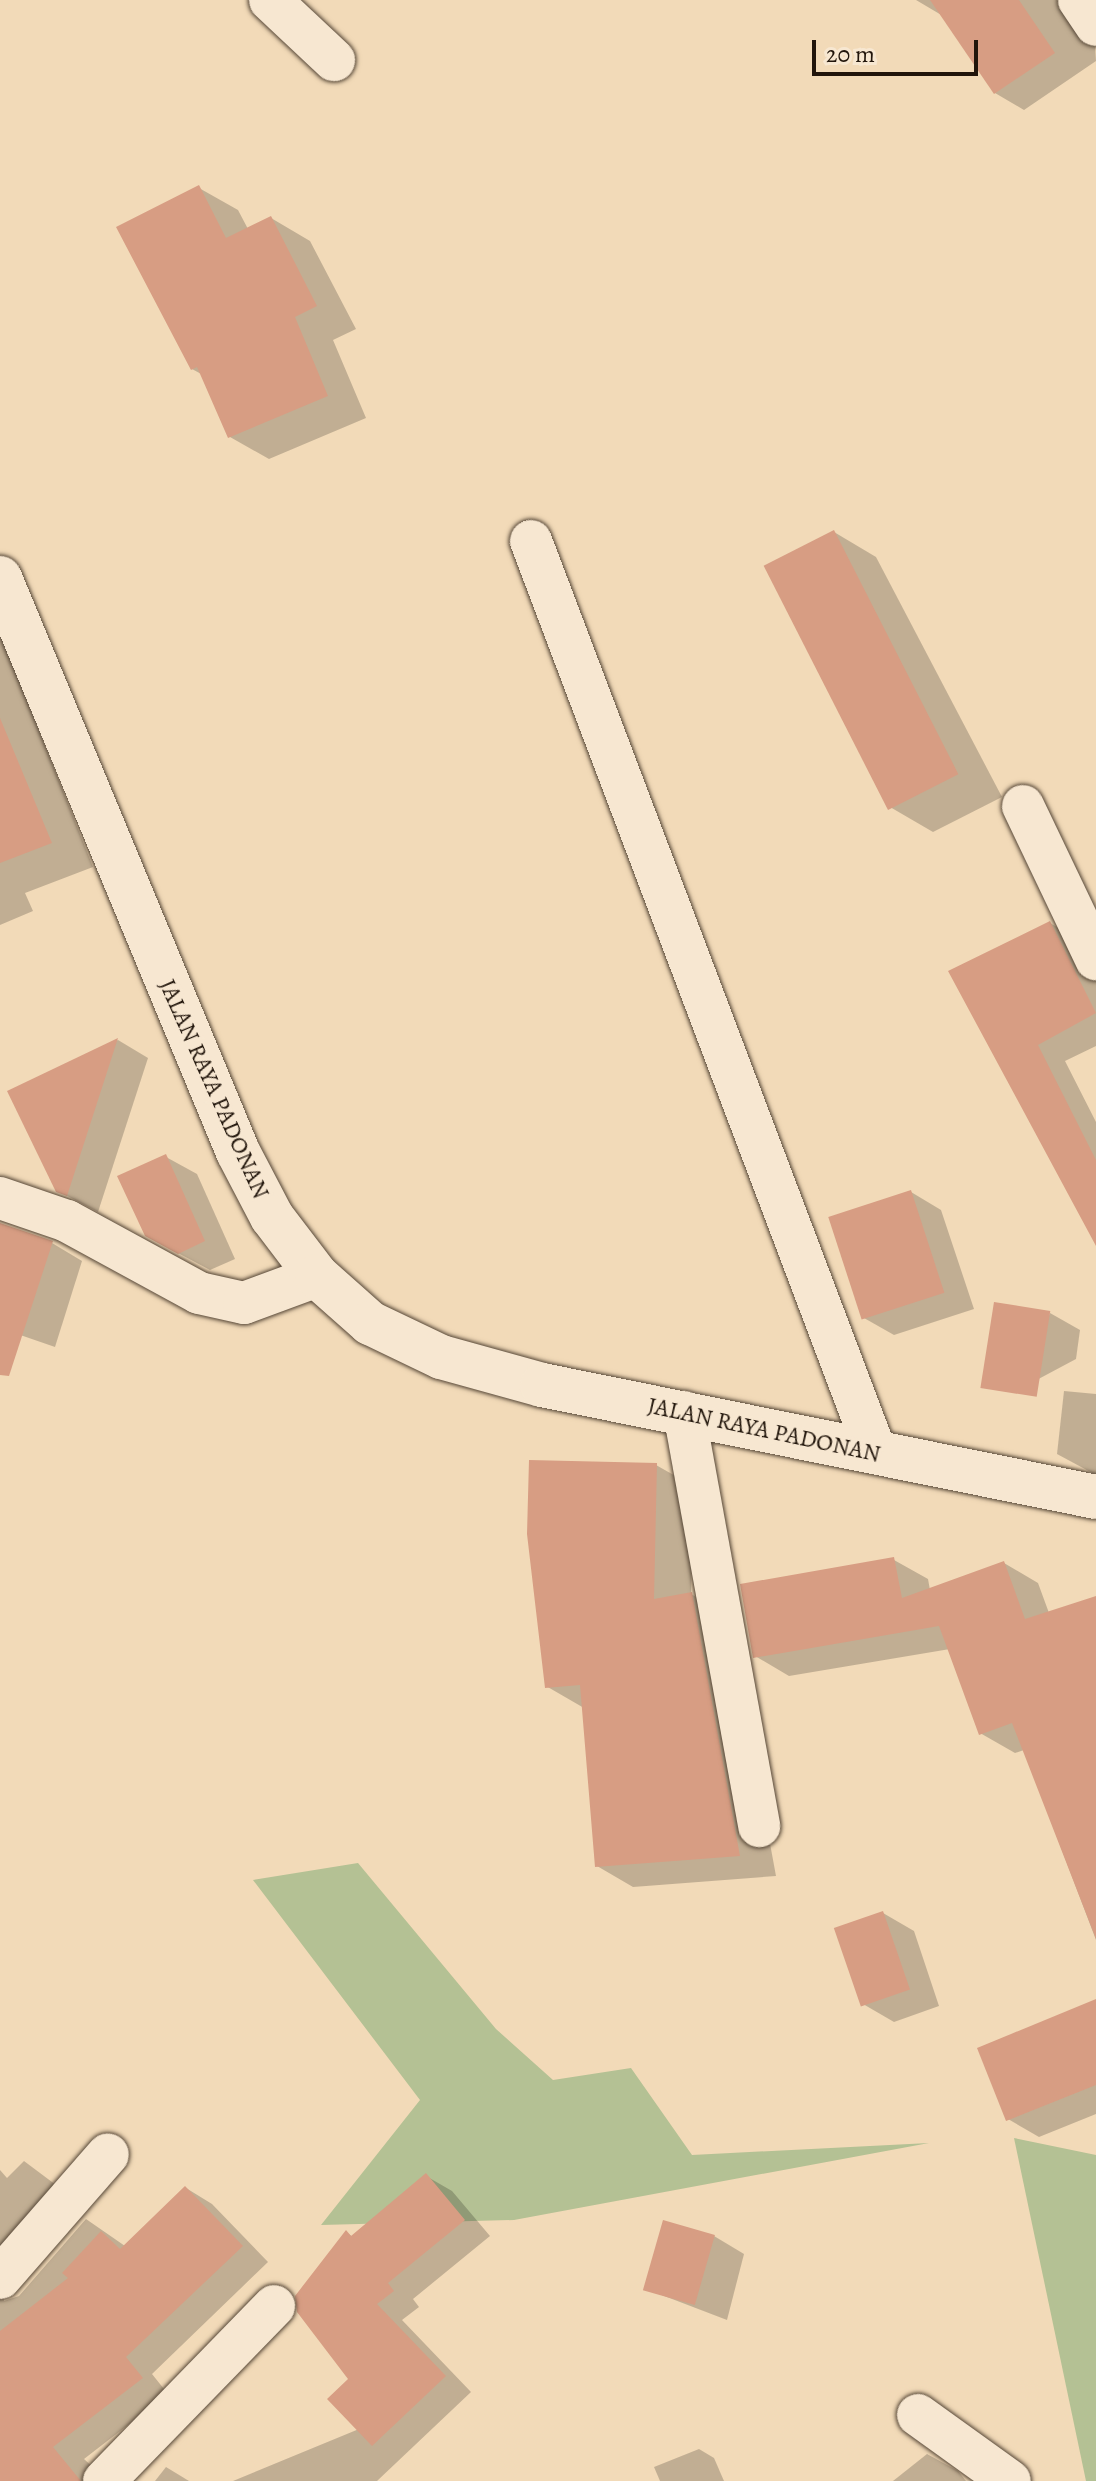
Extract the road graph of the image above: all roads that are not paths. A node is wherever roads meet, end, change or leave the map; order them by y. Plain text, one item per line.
1 (270, 0) edge
2 (1079, 0) edge
3 (1096, 25) edge
4 (334, 60) dead end
5 (531, 541) dead end
6 (0, 578) edge
7 (1023, 806) dead end
8 (1096, 959) edge
9 (0, 1198) edge
10 (317, 1276) junction
11 (684, 1412) junction
12 (876, 1453) junction
13 (1096, 1497) edge
14 (759, 1826) dead end
15 (108, 2154) dead end
16 (0, 2278) edge
17 (274, 2306) dead end
18 (918, 2415) dead end
19 (104, 2481) edge
20 (1010, 2481) edge

1 - 4 street
2 - 3 street
5 - 12 street
6 - 10 main road, JALAN RAYA PADONAN
7 - 8 street
9 - 10 street
10 - 11 main road, JALAN RAYA PADONAN
11 - 12 main road, JALAN RAYA PADONAN
11 - 14 street
12 - 13 main road, JALAN RAYA PADONAN
15 - 16 street
17 - 19 street
18 - 20 street

